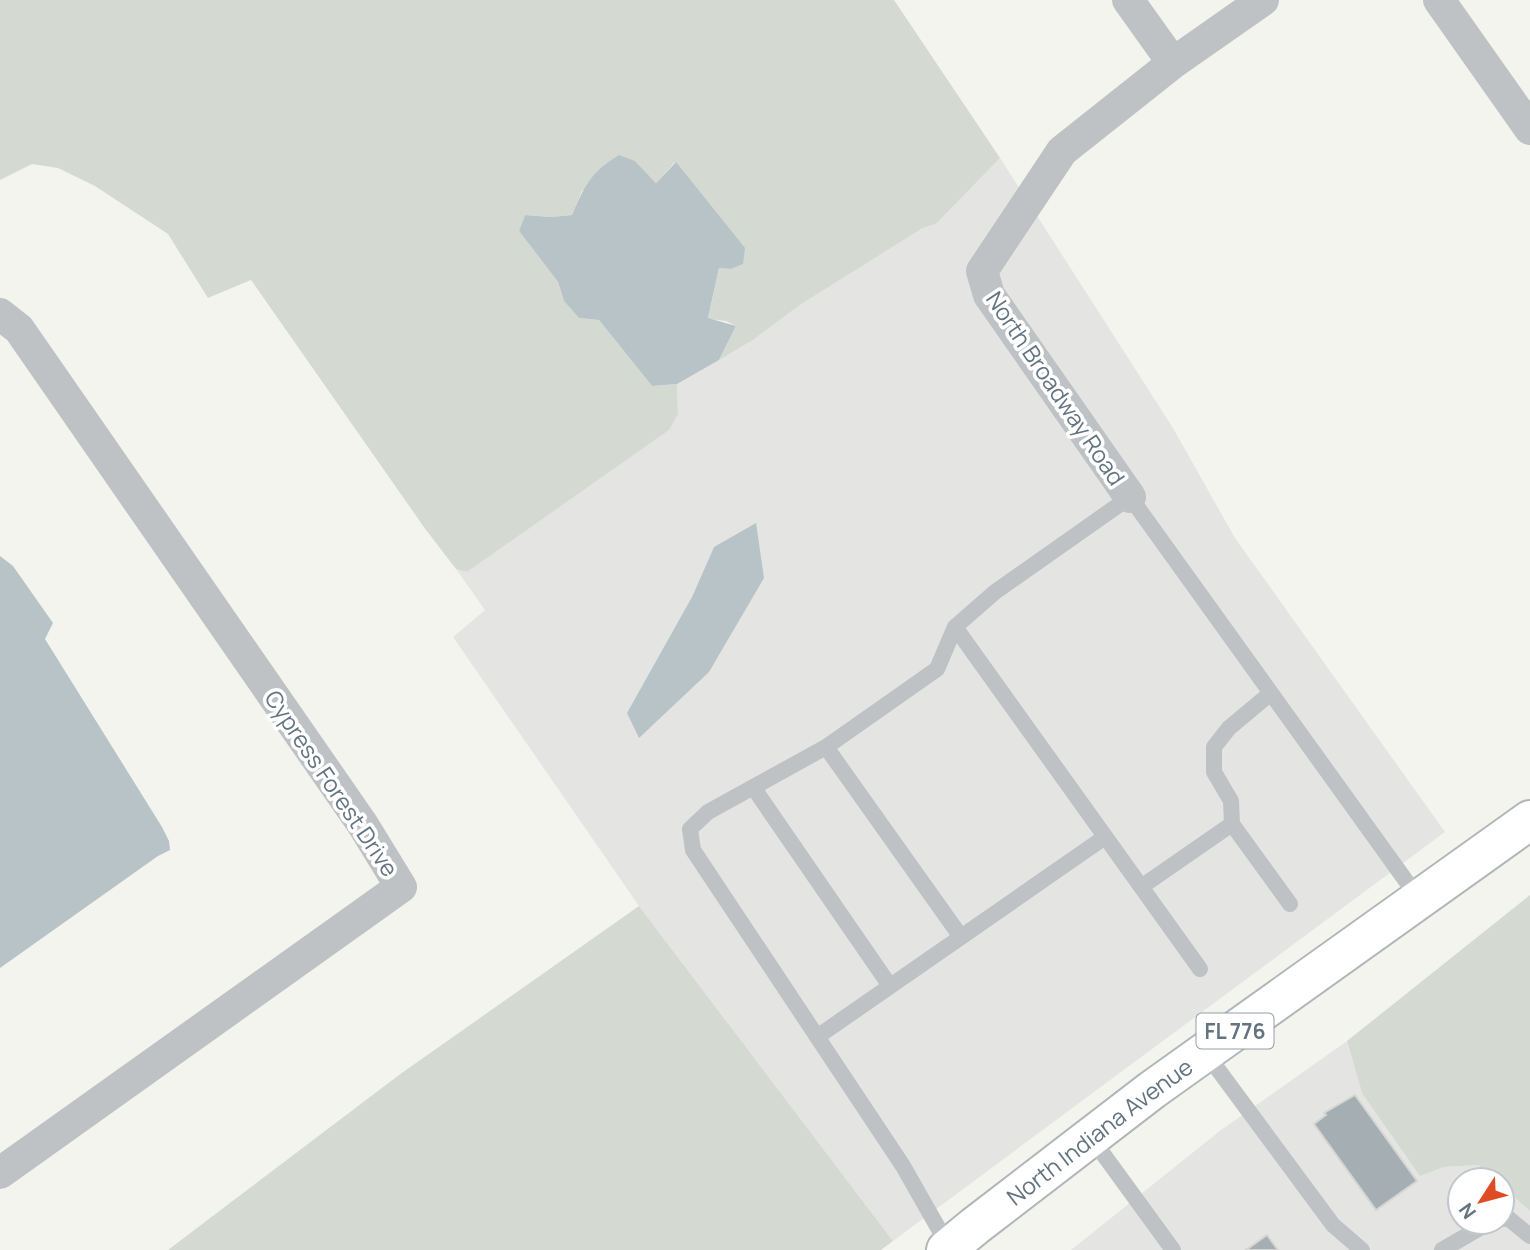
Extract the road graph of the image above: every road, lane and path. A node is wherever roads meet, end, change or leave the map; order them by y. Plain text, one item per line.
1 (1128, 0) edge
2 (1263, 0) edge
3 (1439, 0) edge
4 (1173, 63) junction
5 (1530, 129) edge
6 (0, 314) edge
7 (1130, 497) junction
8 (955, 627) junction
9 (1271, 693) junction
10 (826, 747) junction
11 (753, 787) junction
12 (1530, 820) edge
13 (1232, 824) junction
14 (1105, 837) junction
15 (1142, 887) junction
16 (1419, 899) junction
17 (1290, 904) dead end
18 (961, 937) junction
19 (1200, 969) dead end
20 (890, 986) junction
21 (817, 1037) junction
22 (1205, 1052) junction
23 (1090, 1136) junction
24 (0, 1173) edge
25 (1516, 1225) edge
26 (1466, 1236) edge
27 (1530, 1236) edge
28 (948, 1249) edge
29 (1172, 1250) edge
30 (1363, 1250) edge
31 (1442, 1250) edge

1 - 4 street
2 - 4 street, North Broadway Road
3 - 5 street
4 - 7 street, North Broadway Road
6 - 24 street, Cypress Forest Drive
7 - 8 lane
7 - 9 lane
8 - 10 lane
8 - 14 lane
9 - 13 lane
9 - 16 lane
10 - 11 lane
10 - 18 lane
11 - 20 lane
11 - 21 lane
12 - 16 main road, North Indiana Avenue / FL 776
13 - 15 lane
13 - 17 lane
14 - 15 lane
14 - 18 lane
15 - 19 lane
16 - 22 main road, North Indiana Avenue / FL 776
18 - 20 lane
20 - 21 lane
21 - 28 lane
22 - 23 main road, North Indiana Avenue / FL 776
22 - 30 lane
23 - 28 main road, North Indiana Avenue / FL 776
23 - 29 lane
25 - 27 lane
26 - 31 lane

